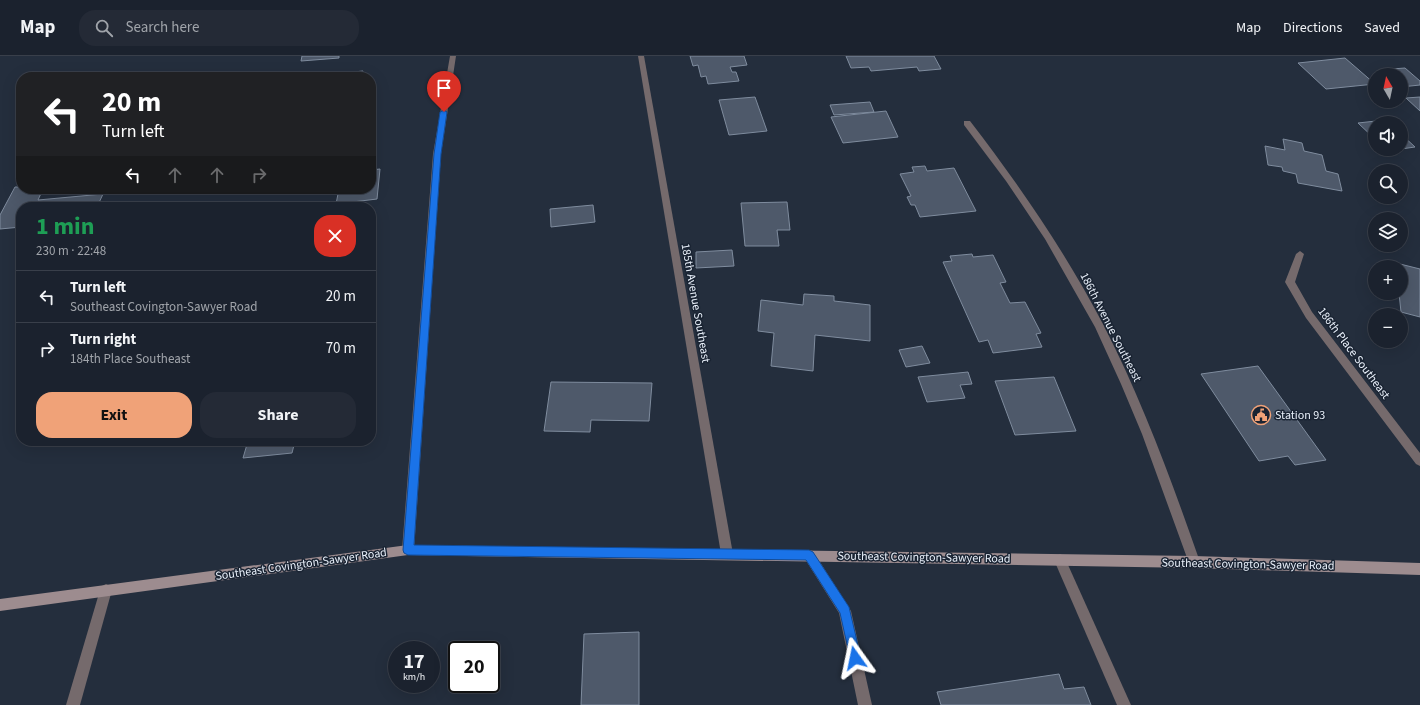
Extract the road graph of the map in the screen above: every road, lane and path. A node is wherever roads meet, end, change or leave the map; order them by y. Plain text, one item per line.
1 (453, 56) edge
2 (641, 56) edge
3 (967, 123) dead end
4 (1300, 254) dead end
5 (1420, 461) edge
6 (408, 550) junction
7 (727, 554) junction
8 (809, 555) junction
9 (1060, 560) junction
10 (1194, 562) junction
11 (1420, 569) edge
12 (106, 590) junction
13 (0, 605) edge
14 (73, 705) edge
15 (865, 705) edge
16 (1124, 705) edge

1 - 6 street
2 - 7 street, 185th Avenue Southeast
3 - 10 street, 186th Avenue Southeast
4 - 5 street, 186th Place Southeast
6 - 7 street, Southeast Covington-Sawyer Road
6 - 12 street, Southeast Covington-Sawyer Road
7 - 8 street, Southeast Covington-Sawyer Road
8 - 9 street, Southeast Covington-Sawyer Road
8 - 15 street
9 - 10 street, Southeast Covington-Sawyer Road
9 - 16 street
10 - 11 street, Southeast Covington-Sawyer Road
12 - 13 street, Southeast Covington-Sawyer Road
12 - 14 street

